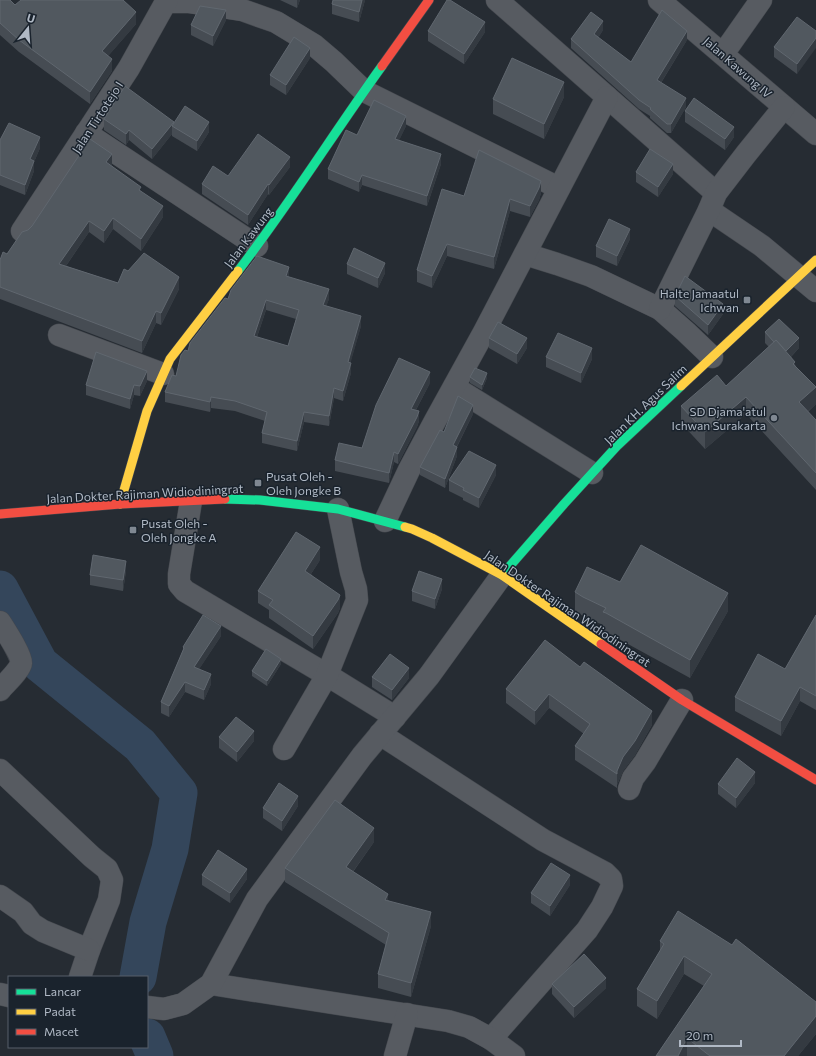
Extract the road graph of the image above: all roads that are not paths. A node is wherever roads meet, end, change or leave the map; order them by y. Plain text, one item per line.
1 (428, 0) edge
2 (497, 0) edge
3 (659, 0) edge
4 (761, 0) edge
5 (165, 1) edge
6 (723, 54) junction
7 (364, 90) junction
8 (607, 98) junction
9 (784, 107) junction
10 (86, 133) junction
11 (816, 134) edge
12 (559, 188) junction
13 (712, 202) junction
14 (22, 231) edge
15 (257, 246) junction
16 (525, 254) junction
17 (816, 260) edge
18 (799, 276) junction
19 (816, 291) edge
20 (660, 309) junction
21 (59, 335) dead end
22 (712, 357) junction
23 (163, 374) junction
24 (454, 387) junction
25 (592, 473) junction
26 (191, 501) junction
27 (120, 504) junction
28 (338, 509) junction
29 (0, 514) edge
30 (385, 521) junction
31 (502, 575) junction
32 (0, 622) edge
33 (327, 675) junction
34 (0, 690) edge
35 (682, 700) junction
36 (395, 717) junction
37 (380, 734) junction
38 (284, 749) dead end
39 (0, 770) edge
40 (816, 780) edge
41 (629, 789) dead end
42 (0, 896) edge
43 (89, 950) junction
44 (80, 976) edge
45 (211, 984) junction
46 (149, 1007) edge
47 (407, 1014) junction
48 (491, 1039) junction
49 (395, 1056) edge
50 (514, 1056) edge

1 - 7 main road, Jalan Kawung
2 - 8 street
3 - 6 street, Jalan Kawung IV
4 - 6 street
5 - 7 street
5 - 10 street, Jalan Tirtotejo I
6 - 9 street, Jalan Kawung IV
7 - 12 street
7 - 15 main road, Jalan Kawung
8 - 12 street
8 - 13 street
9 - 11 street, Jalan Kawung IV
9 - 13 street
10 - 14 street, Jalan Tirtotejo I
10 - 15 street
12 - 16 street
13 - 18 street
13 - 20 street
15 - 23 main road, Jalan Kawung
16 - 20 street
16 - 24 street
17 - 18 main road, Jalan KH. Agus Salim
18 - 19 street
18 - 22 main road, Jalan KH. Agus Salim
20 - 22 street
21 - 23 street
22 - 25 main road, Jalan KH. Agus Salim
23 - 27 main road, Jalan Kawung
24 - 25 street
24 - 30 street
25 - 31 main road, Jalan KH. Agus Salim
26 - 27 main road, Jalan Dokter Rajiman Widiodiningrat
26 - 28 main road, Jalan Dokter Rajiman Widiodiningrat
26 - 33 street
27 - 29 main road, Jalan Dokter Rajiman Widiodiningrat
28 - 30 main road, Jalan Dokter Rajiman Widiodiningrat
28 - 33 street
30 - 31 main road, Jalan Dokter Rajiman Widiodiningrat
31 - 35 main road, Jalan Dokter Rajiman Widiodiningrat
31 - 36 street
32 - 34 street
33 - 36 street
33 - 38 street
35 - 40 main road, Jalan Dokter Rajiman Widiodiningrat
35 - 41 street
36 - 37 street
37 - 45 street
37 - 48 street
39 - 43 street
42 - 43 street
43 - 44 street
45 - 46 street
45 - 47 street
47 - 48 street
47 - 49 street
48 - 50 street

